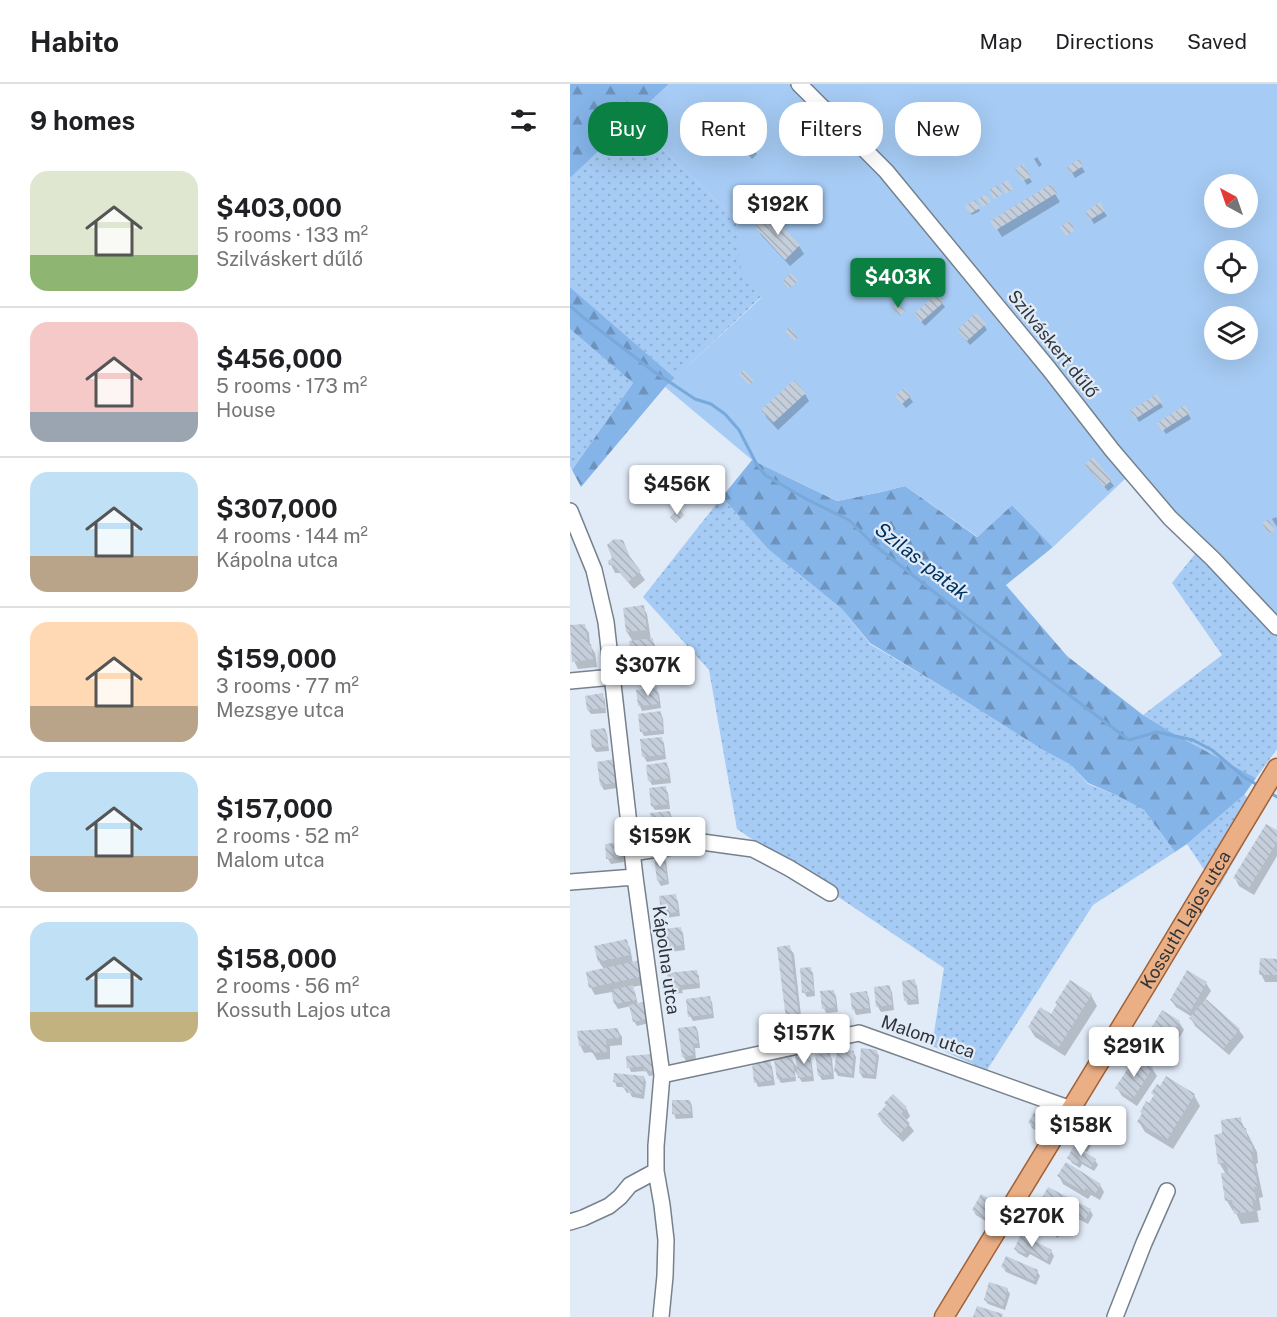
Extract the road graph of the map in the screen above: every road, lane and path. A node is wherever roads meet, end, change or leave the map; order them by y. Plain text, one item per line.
1 (799, 84) edge
2 (570, 511) edge
3 (1277, 627) edge
4 (613, 677) junction
5 (570, 681) edge
6 (1268, 782) edge
7 (633, 853) junction
8 (635, 877) junction
9 (570, 882) edge
10 (830, 894) dead end
11 (662, 1075) junction
12 (1071, 1109) junction
13 (656, 1171) junction
14 (1167, 1191) dead end
15 (570, 1222) edge
16 (661, 1317) edge
17 (944, 1317) edge
18 (1115, 1317) edge

1 - 3 street, Szilváskert dűlő
2 - 4 street, Kápolna utca
4 - 5 street
4 - 7 street, Kápolna utca
6 - 12 main road, Kossuth Lajos utca
7 - 8 street, Kápolna utca
7 - 10 street
8 - 9 street
8 - 11 street, Kápolna utca
11 - 12 street, Malom utca
11 - 13 street, Kápolna utca
12 - 17 main road, Kossuth Lajos utca
13 - 15 street
13 - 16 street, Kápolna utca
14 - 18 street

